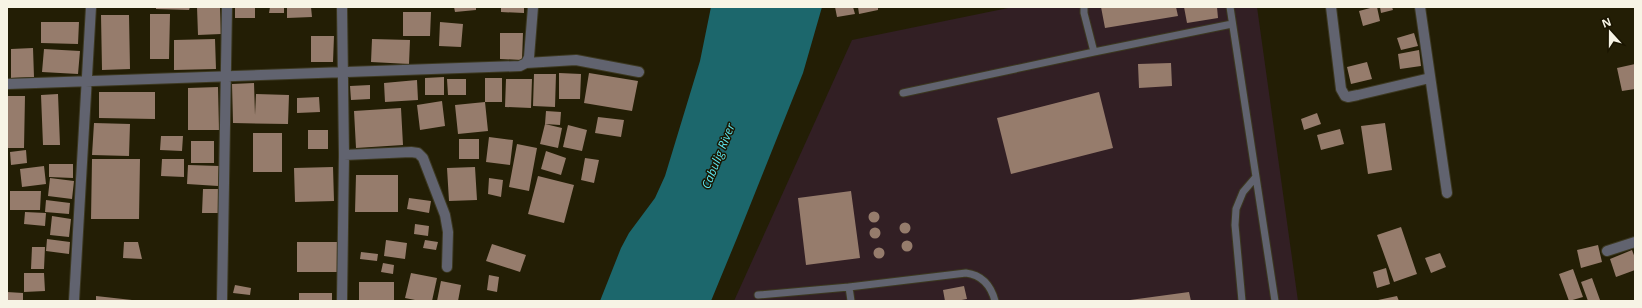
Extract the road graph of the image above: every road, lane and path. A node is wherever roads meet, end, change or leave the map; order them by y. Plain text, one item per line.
1 (91, 7) edge
2 (227, 7) edge
3 (342, 7) edge
4 (533, 7) edge
5 (1084, 7) edge
6 (1230, 7) edge
7 (1331, 7) edge
8 (1420, 7) edge
9 (1232, 24) junction
10 (1094, 52) junction
11 (526, 62) junction
12 (342, 71) junction
13 (639, 72) dead end
14 (226, 76) junction
15 (1430, 78) junction
16 (88, 81) junction
17 (7, 84) edge
18 (903, 94) dead end
19 (344, 155) junction
20 (1255, 178) junction
21 (1447, 193) dead end
22 (1635, 242) edge
23 (1607, 251) dead end
24 (447, 267) dead end
25 (849, 287) junction
26 (758, 295) dead end
27 (74, 301) edge
28 (222, 301) edge
29 (342, 301) edge
30 (851, 301) edge
31 (996, 301) edge
32 (1242, 301) edge
33 (1275, 301) edge

1 - 16 street
2 - 14 street
3 - 12 street
4 - 11 street
5 - 10 lane
6 - 9 lane
7 - 15 street
8 - 15 street
9 - 10 lane
9 - 20 lane
10 - 18 lane
11 - 12 street
11 - 13 street
12 - 14 street
12 - 19 street
14 - 16 street
14 - 28 street
15 - 21 street
16 - 17 street
16 - 27 street
19 - 24 street
19 - 29 street
20 - 32 lane
20 - 33 lane
22 - 23 street
25 - 26 lane
25 - 30 lane
25 - 31 lane

